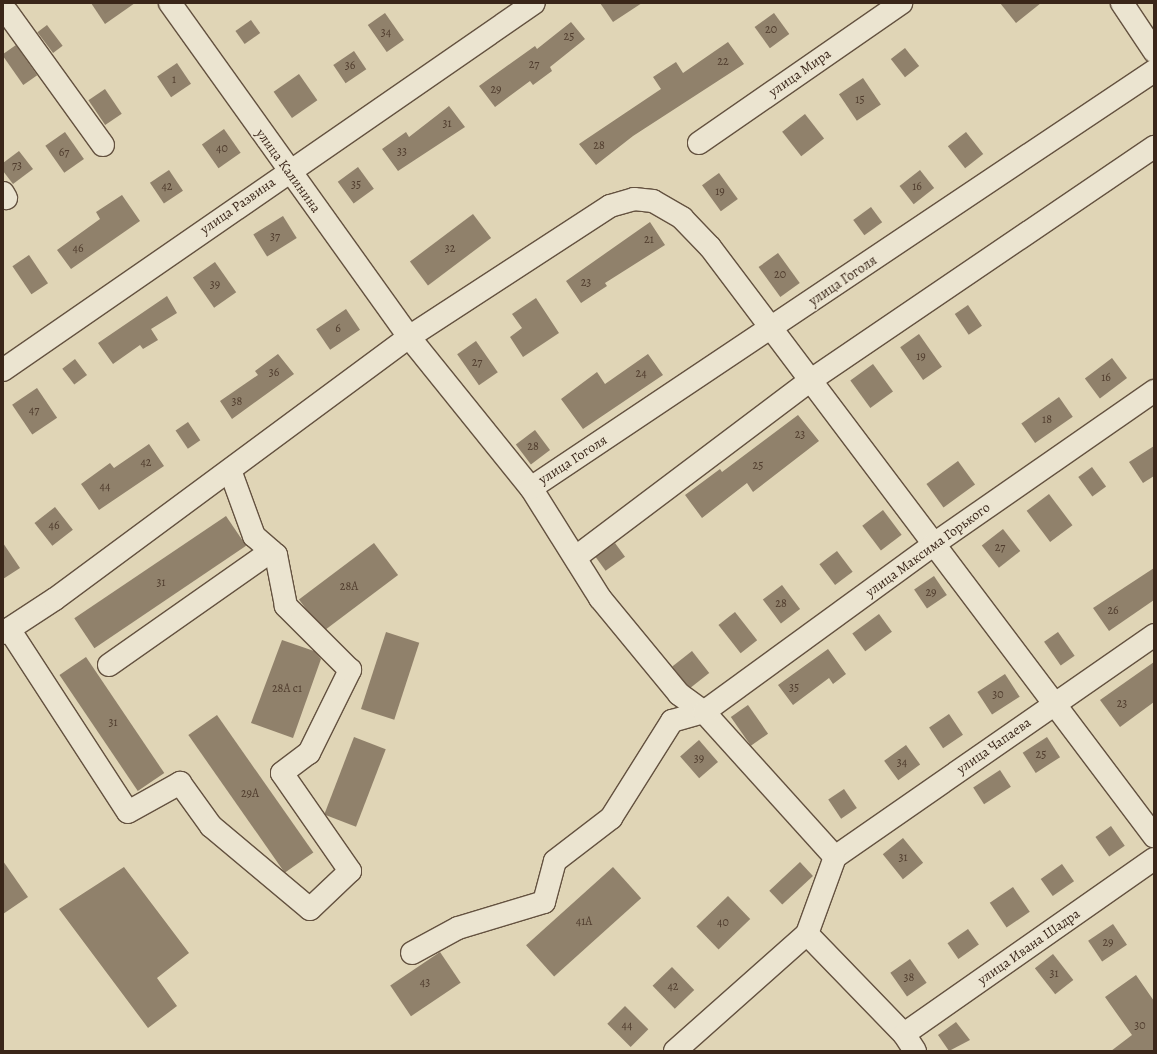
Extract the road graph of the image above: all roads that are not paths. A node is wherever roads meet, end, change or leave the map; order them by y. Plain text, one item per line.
1 (170, 3) edge
2 (534, 3) edge
3 (900, 3) edge
4 (1122, 3) edge
5 (10, 10) edge
6 (1154, 51) edge
7 (1154, 71) edge
8 (699, 143) dead end
9 (103, 146) dead end
10 (1154, 147) edge
11 (288, 171) junction
12 (772, 329) junction
13 (409, 337) junction
14 (3, 370) edge
15 (811, 380) junction
16 (1154, 391) edge
17 (230, 470) junction
18 (531, 488) junction
19 (934, 544) junction
20 (271, 551) junction
21 (576, 557) junction
22 (6, 631) edge
23 (1154, 635) edge
24 (109, 665) dead end
25 (1055, 704) junction
26 (704, 712) junction
27 (1154, 836) edge
28 (835, 857) junction
29 (1154, 859) edge
30 (807, 934) junction
31 (412, 953) dead end
32 (910, 1043) edge
33 (675, 1051) edge

1 - 11 street, улица Калинина
2 - 11 street, улица Развина
3 - 8 street, улица Мира
4 - 6 street
5 - 9 street
7 - 12 street, улица Гоголя
10 - 15 street
11 - 13 street, улица Калинина
11 - 14 street, улица Развина
12 - 13 street
12 - 15 street
12 - 18 street, улица Гоголя
13 - 17 street
13 - 18 street, улица Калинина
15 - 19 street
15 - 21 street
16 - 19 street, улица Максима Горького
17 - 20 street
17 - 22 street
18 - 21 street, улица Калинина
19 - 25 street
19 - 26 street, улица Максима Горького
20 - 22 street
20 - 24 street
21 - 26 street, улица Калинина
23 - 25 street, улица Чапаева
25 - 27 street
25 - 28 street, улица Чапаева
26 - 28 street, улица Калинина
26 - 31 street, улица Максима Горького
28 - 30 street
29 - 32 street, улица Ивана Шадра
30 - 32 street
30 - 33 street

